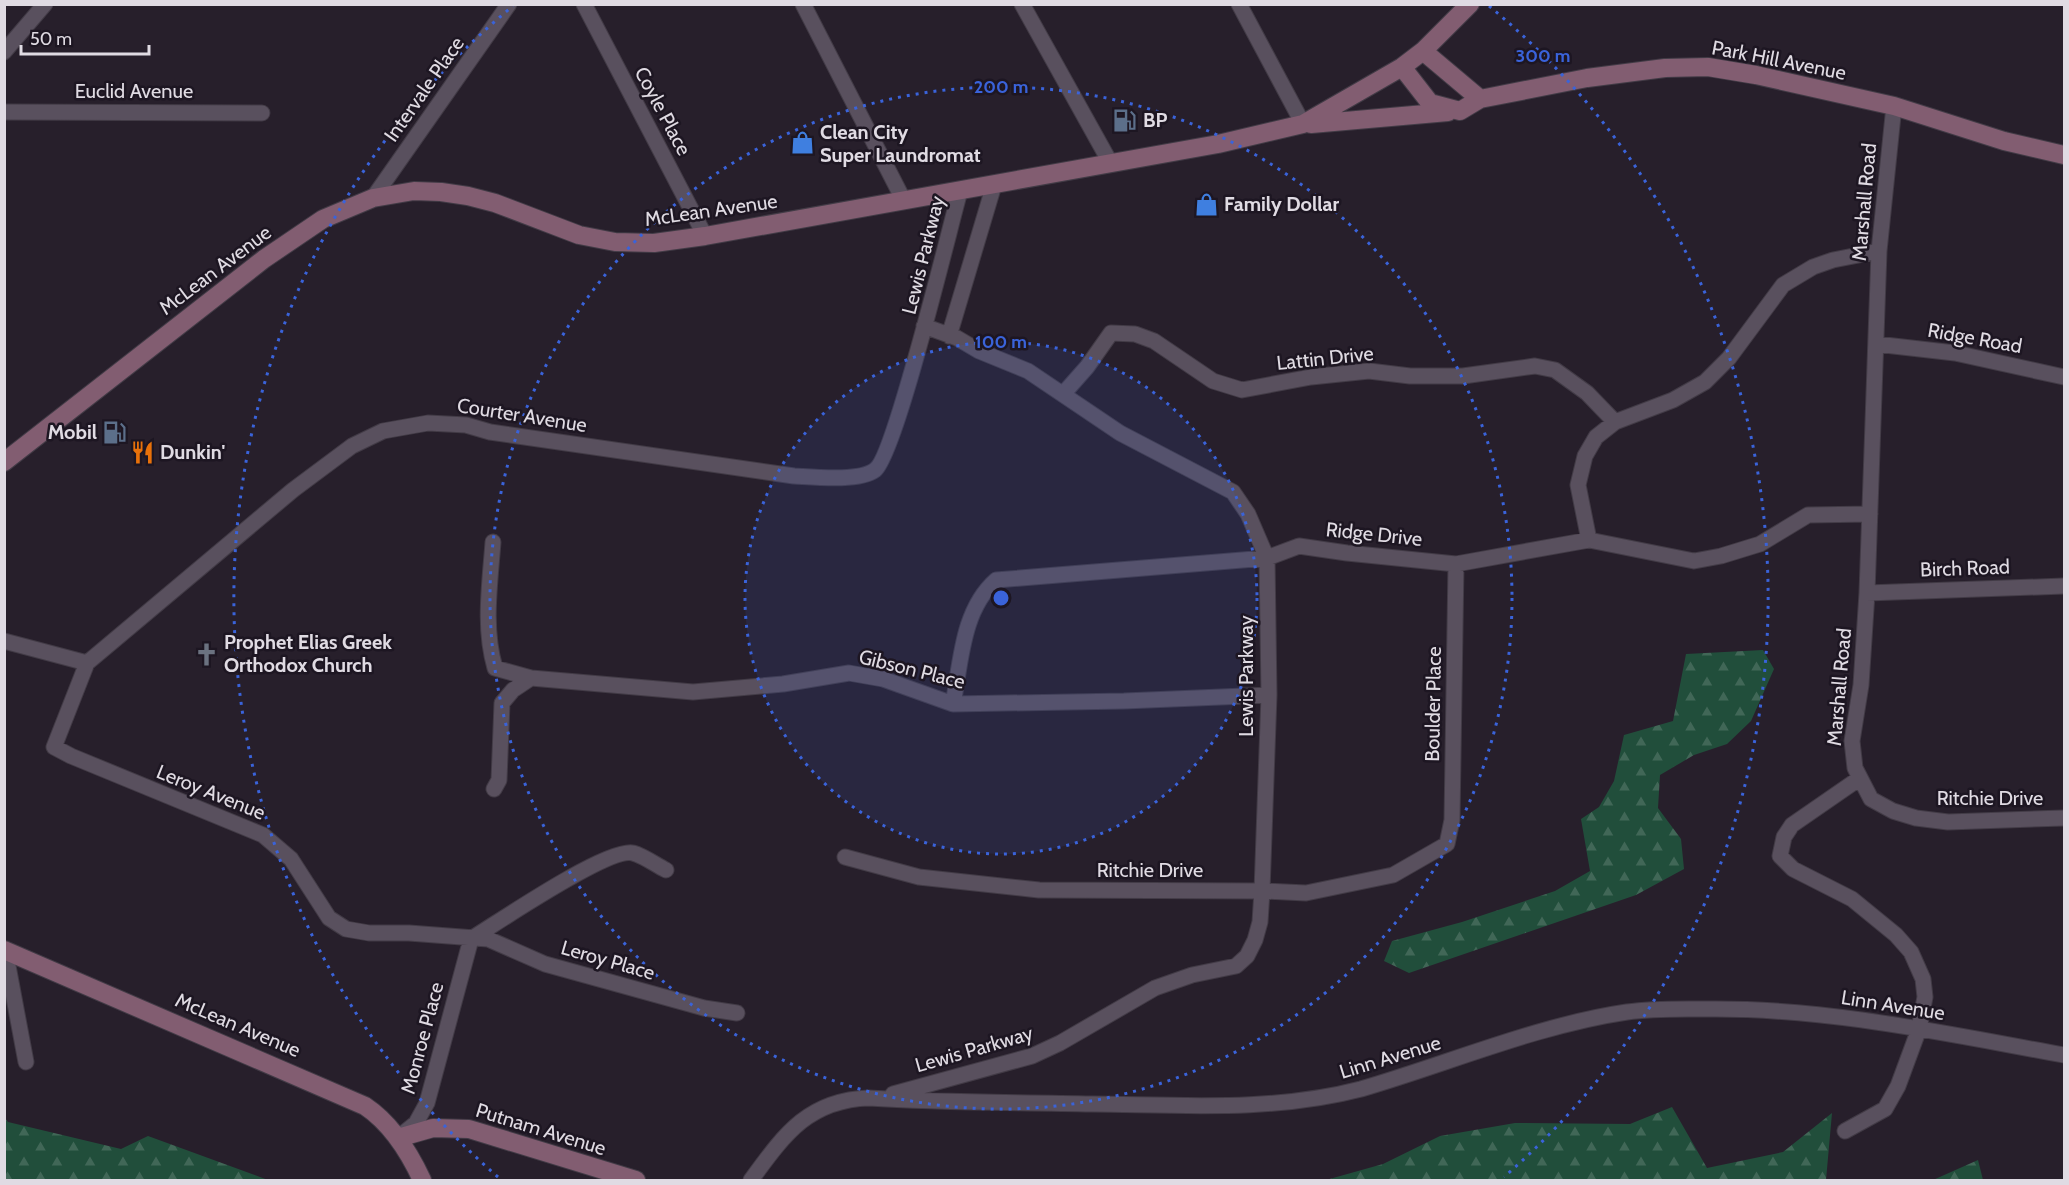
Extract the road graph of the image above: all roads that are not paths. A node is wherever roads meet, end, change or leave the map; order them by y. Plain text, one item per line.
1 (45, 4) edge
2 (509, 4) edge
3 (584, 4) edge
4 (803, 4) edge
5 (1022, 4) edge
6 (1239, 4) edge
7 (1467, 6) edge
8 (1423, 51) junction
9 (4, 52) edge
10 (1402, 67) junction
11 (1480, 99) junction
12 (1894, 106) junction
13 (1460, 111) junction
14 (4, 112) edge
15 (262, 113) dead end
16 (1303, 124) junction
17 (2064, 155) edge
18 (1111, 164) junction
19 (994, 185) junction
20 (960, 191) junction
21 (373, 198) junction
22 (904, 201) junction
23 (705, 236) junction
24 (1879, 251) junction
25 (924, 326) junction
26 (949, 336) junction
27 (1876, 344) junction
28 (2064, 376) edge
29 (1064, 393) junction
30 (1615, 422) junction
31 (4, 462) edge
32 (1870, 514) junction
33 (1589, 540) junction
34 (493, 542) dead end
35 (1267, 558) junction
36 (1456, 564) junction
37 (2064, 586) edge
38 (1867, 593) junction
39 (4, 641) edge
40 (87, 663) junction
41 (531, 678) junction
42 (1269, 695) junction
43 (953, 704) junction
44 (1860, 778) junction
45 (494, 789) dead end
46 (2064, 818) edge
47 (1447, 844) joint
48 (845, 857) dead end
49 (666, 870) dead end
50 (1262, 891) junction
51 (471, 939) junction
52 (5, 950) edge
53 (737, 1013) dead end
54 (1919, 1029) junction
55 (2064, 1055) edge
56 (26, 1062) dead end
57 (876, 1099) junction
58 (1845, 1131) dead end
59 (398, 1138) junction
60 (422, 1180) edge
61 (636, 1180) edge
62 (752, 1180) edge

1 - 9 street
2 - 21 street, Intervale Place
3 - 23 street, Coyle Place
4 - 22 street
5 - 18 street
6 - 16 street
7 - 8 street, McLean Avenue
8 - 10 street, McLean Avenue
8 - 11 street
10 - 13 street
10 - 16 street, McLean Avenue
11 - 12 street, Park Hill Avenue
11 - 13 street, Park Hill Avenue
12 - 17 street, Park Hill Avenue
12 - 24 street, Marshall Road
13 - 16 street
14 - 15 street, Euclid Avenue
16 - 18 street, McLean Avenue
18 - 19 street, McLean Avenue
19 - 20 street, McLean Avenue
19 - 26 street
20 - 22 street, McLean Avenue
20 - 25 street, Lewis Parkway
21 - 23 street, McLean Avenue
21 - 31 street, McLean Avenue
22 - 23 street, McLean Avenue
24 - 27 street, Marshall Road
24 - 30 street
25 - 26 street, Lewis Parkway
25 - 40 street, Courter Avenue
26 - 29 street, Lewis Parkway
27 - 28 street, Ridge Road
27 - 32 street, Marshall Road
29 - 30 street, Lattin Drive
29 - 35 street, Lewis Parkway
30 - 33 street
32 - 33 street, Ridge Drive
32 - 38 street, Marshall Road
33 - 36 street, Ridge Drive
34 - 41 street, Gibson Place
35 - 36 street, Ridge Drive
35 - 42 street, Lewis Parkway
35 - 43 street, Ridge Drive
36 - 47 street, Boulder Place
37 - 38 street, Birch Road
38 - 44 street, Marshall Road
39 - 40 street
40 - 51 street, Leroy Avenue
41 - 43 street, Gibson Place
41 - 45 street
42 - 43 street, Gibson Place
42 - 50 street, Lewis Parkway
44 - 46 street, Ritchie Drive
44 - 54 street
47 - 50 street, Ritchie Drive
48 - 50 street, Ritchie Drive
49 - 51 street
50 - 57 street, Lewis Parkway
51 - 53 street, Leroy Place
51 - 59 street, Monroe Place
52 - 56 street
52 - 59 street, McLean Avenue
54 - 55 street, Linn Avenue
54 - 57 street, Linn Avenue
54 - 58 street
57 - 62 street, Linn Avenue
59 - 60 street, McLean Avenue
59 - 61 street, Putnam Avenue

